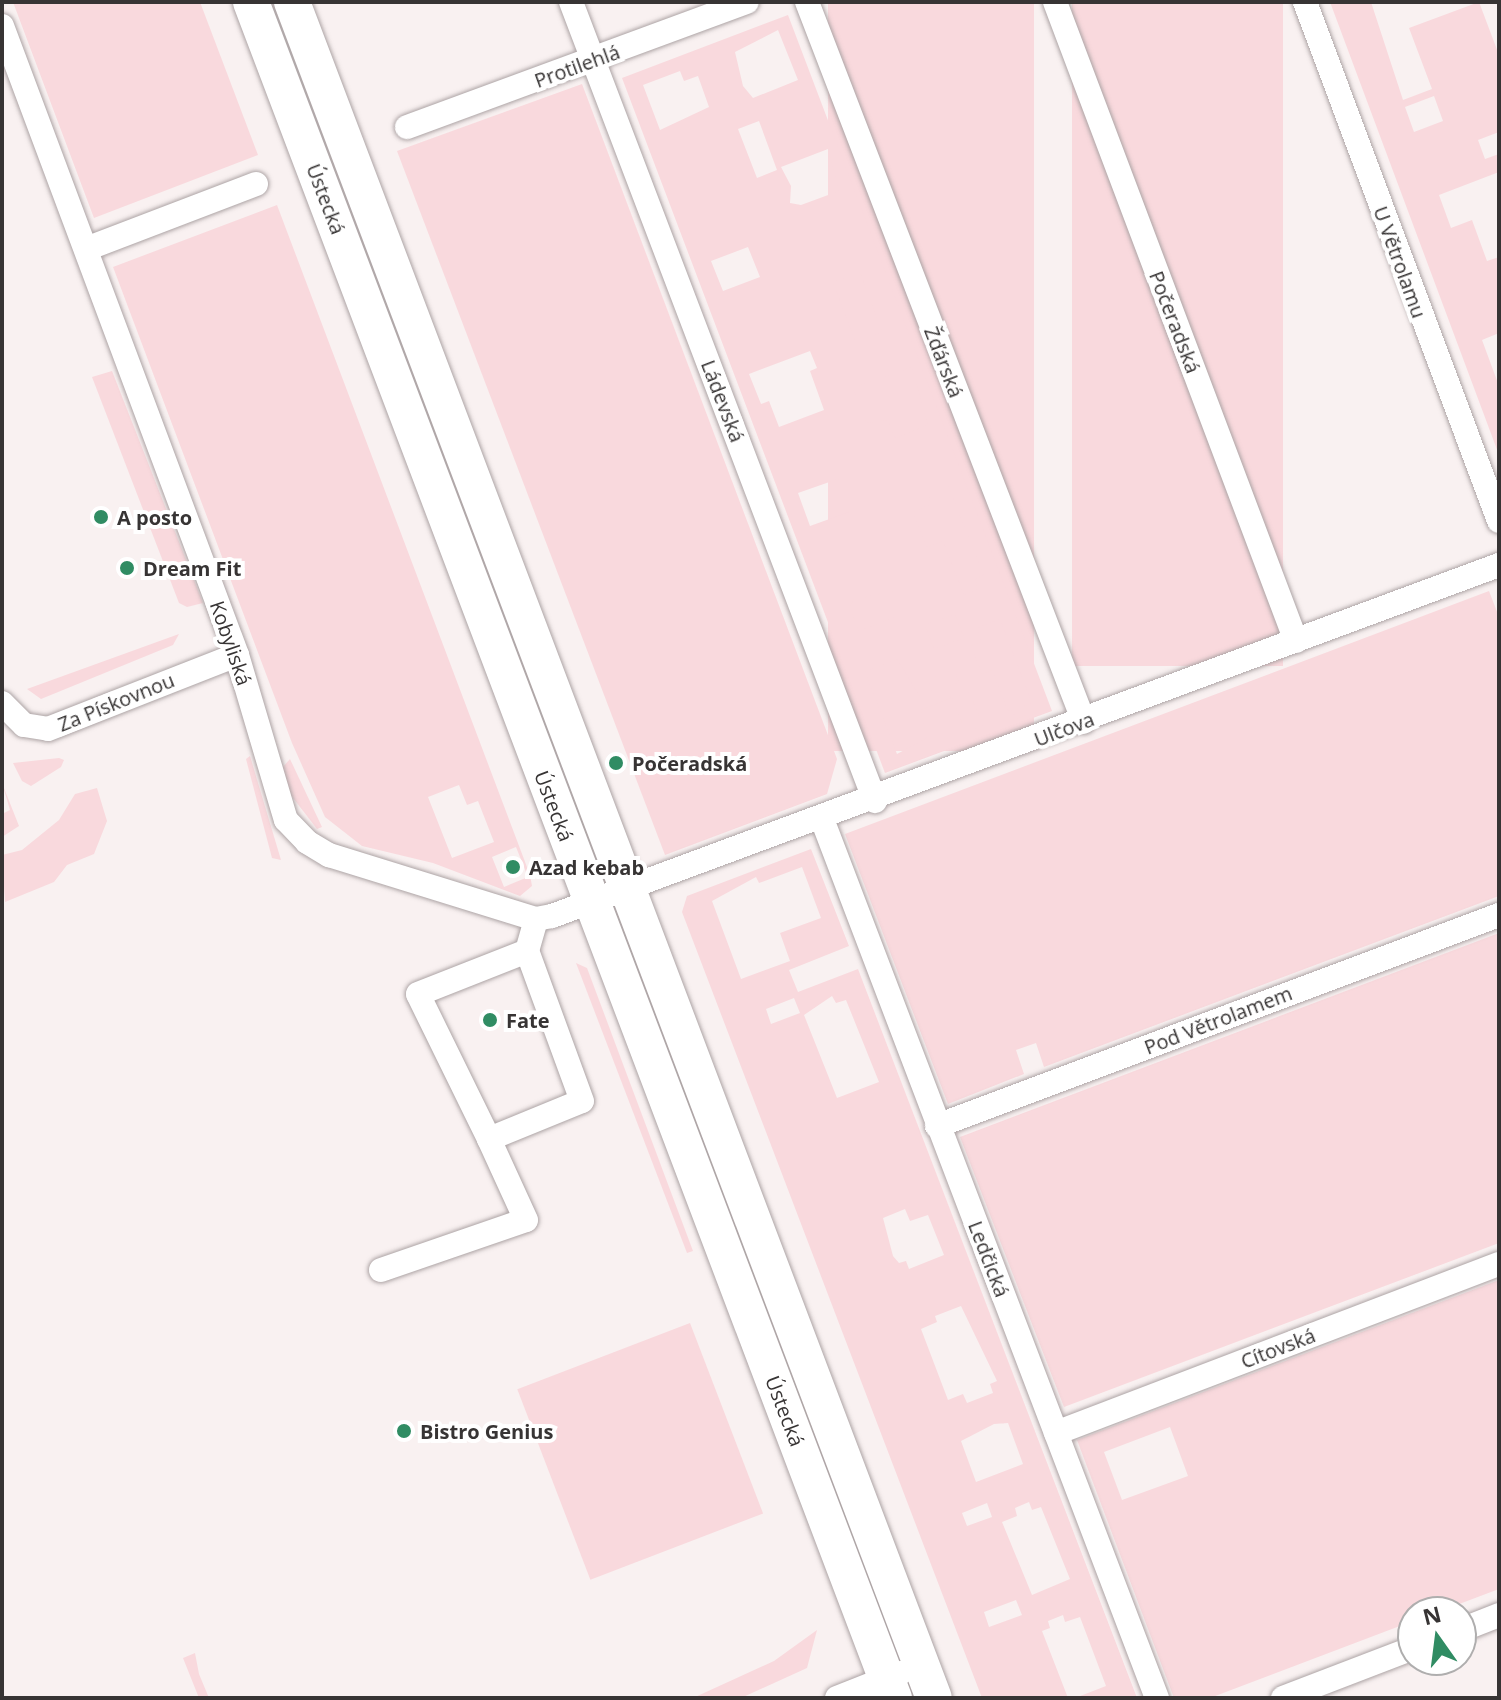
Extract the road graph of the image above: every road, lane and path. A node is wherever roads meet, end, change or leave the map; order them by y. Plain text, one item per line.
1 (251, 2) edge
2 (292, 2) edge
3 (571, 2) edge
4 (747, 2) edge
5 (807, 2) edge
6 (1055, 2) edge
7 (1305, 2) edge
8 (2, 26) edge
9 (593, 60) junction
10 (407, 127) dead end
11 (256, 184) dead end
12 (86, 249) junction
13 (1499, 521) edge
14 (1499, 565) edge
15 (1296, 641) junction
16 (237, 655) junction
17 (2, 703) edge
18 (1084, 722) junction
19 (875, 801) junction
20 (822, 819) junction
21 (627, 889) junction
22 (590, 902) junction
23 (1499, 915) edge
24 (536, 919) junction
25 (527, 951) junction
26 (937, 1126) junction
27 (489, 1139) junction
28 (1499, 1264) edge
29 (381, 1270) dead end
30 (1056, 1433) junction
31 (1499, 1615) edge
32 (1477, 1624) edge
33 (1397, 1654) edge
34 (921, 1664) junction
35 (890, 1688) edge
36 (837, 1698) edge
37 (934, 1698) edge
38 (1157, 1698) edge
39 (1283, 1698) edge

1 - 22 main road, Ústecká
2 - 21 main road, Ústecká
3 - 9 street, Ládevská
4 - 9 street, Protilehlá
5 - 18 street, Žďárská
6 - 15 street, Počeradská
7 - 13 street, U Větrolamu
8 - 12 street, Kobyliská
9 - 10 street, Protilehlá
9 - 19 street, Ládevská
11 - 12 street
12 - 16 street, Kobyliská
14 - 15 street, Ulčova
15 - 18 street, Ulčova
16 - 17 street, Za Pískovnou
16 - 24 street, Kobyliská
18 - 19 street, Ulčova
19 - 20 street, Ulčova
20 - 21 street, Ulčova
20 - 26 street, Ledčická
21 - 22 street, Ulčova
21 - 34 main road, Ústecká
22 - 24 street
22 - 35 main road, Ústecká
23 - 26 street, Pod Větrolamem
24 - 25 street
25 - 27 street
25 - 27 street
26 - 30 street, Ledčická
27 - 29 street
28 - 30 street, Cítovská
30 - 38 street, Ledčická
31 - 32 street
33 - 39 street
34 - 35 street
34 - 37 main road, Ústecká
35 - 36 street

